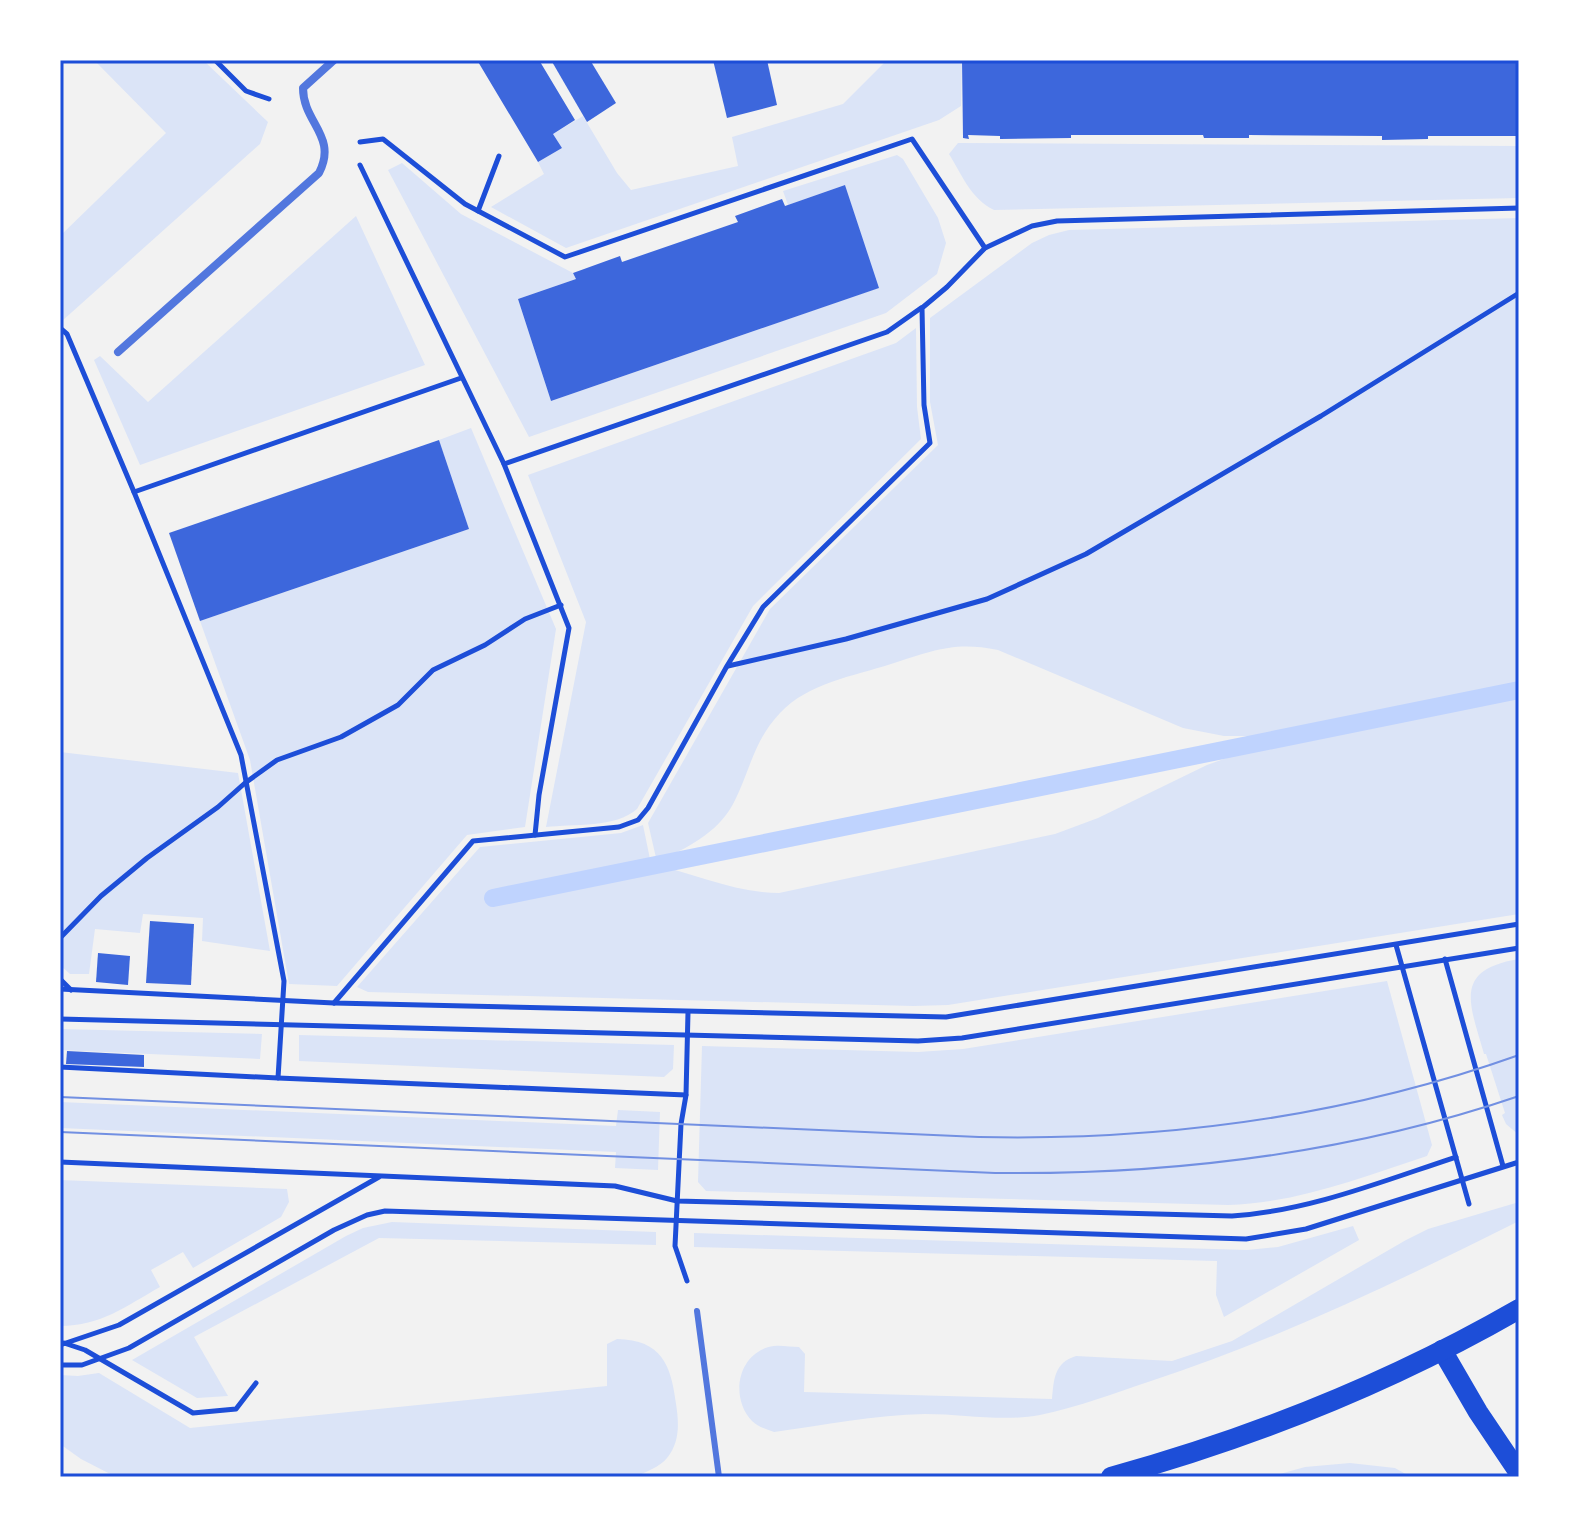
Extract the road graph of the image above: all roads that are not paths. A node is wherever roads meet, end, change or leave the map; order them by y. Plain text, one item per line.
1 (334, 60) edge
2 (118, 352) dead end
3 (1519, 1309) edge
4 (697, 1311) road end
5 (1442, 1350) junction
6 (1519, 1473) edge
7 (719, 1477) edge
8 (1111, 1477) edge

1 - 2 street
3 - 5 main road
4 - 7 lane
5 - 6 main road
5 - 8 main road

